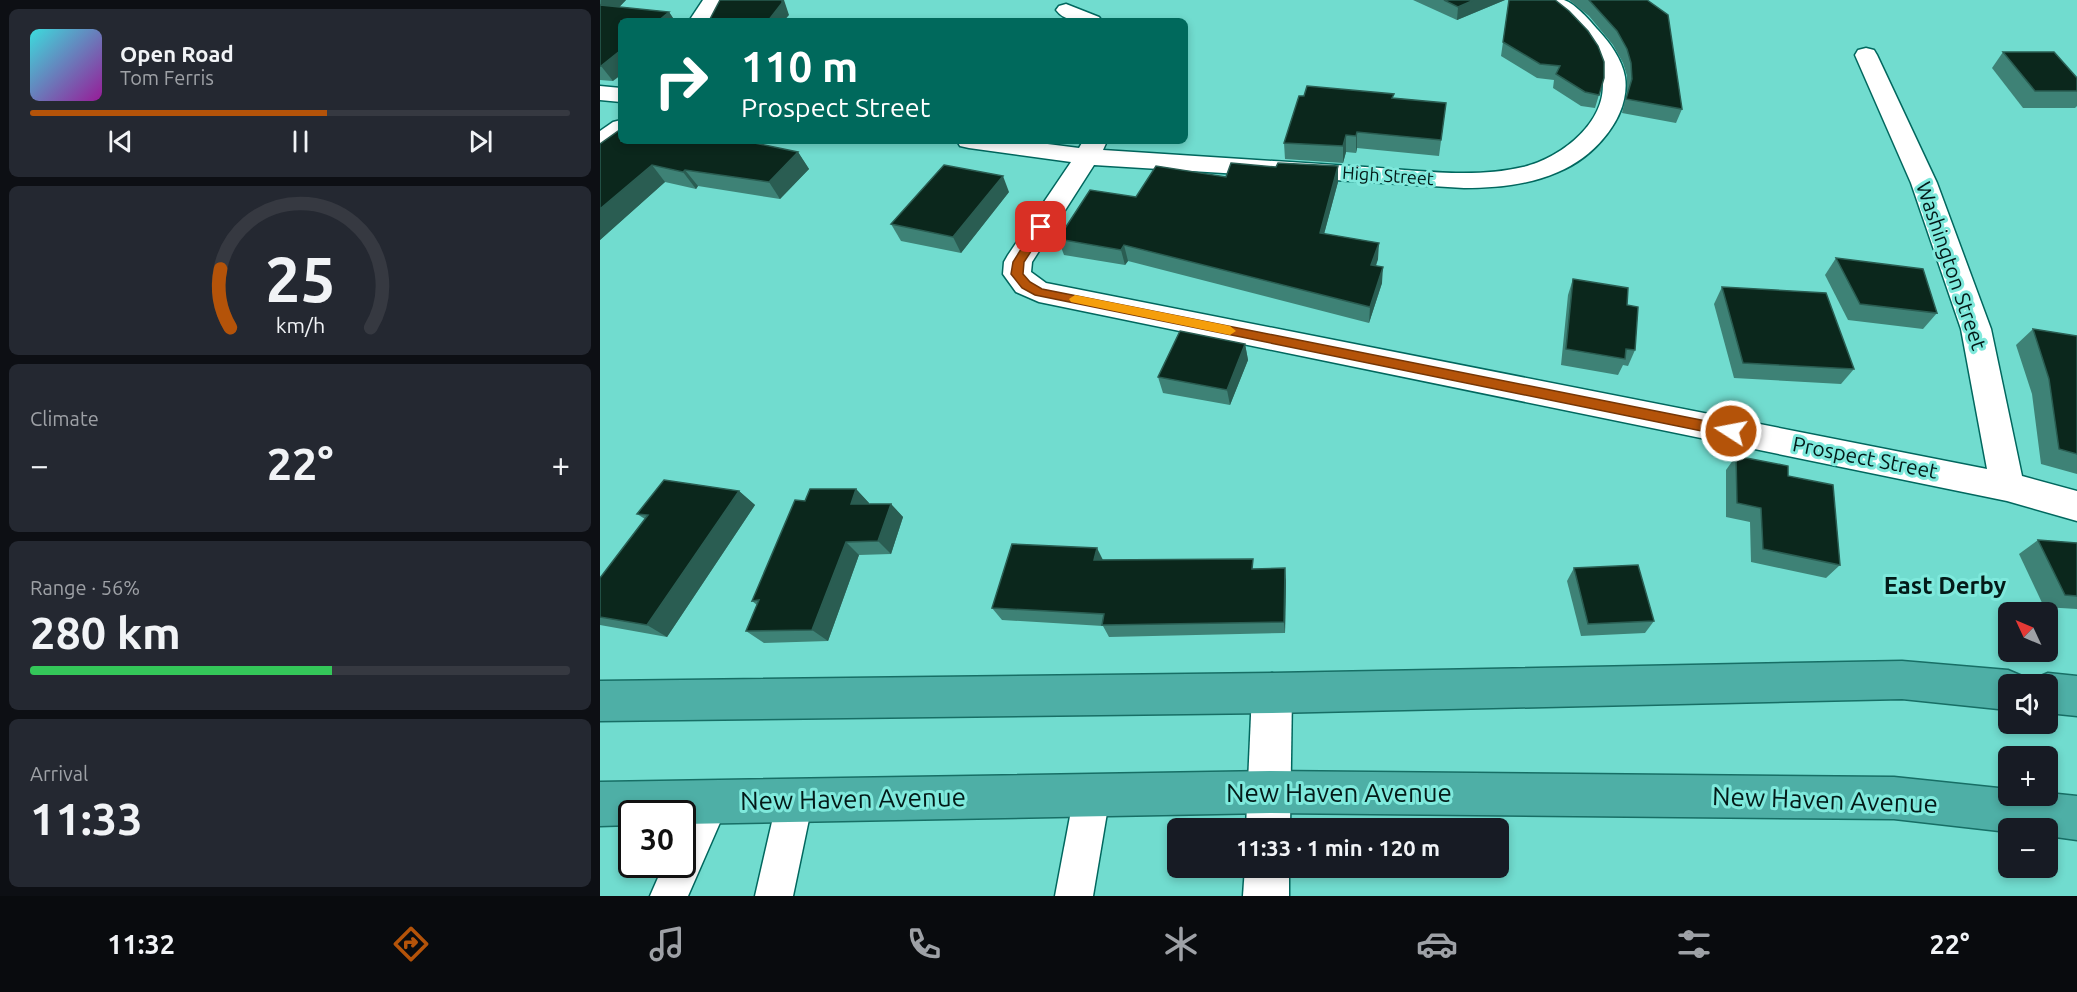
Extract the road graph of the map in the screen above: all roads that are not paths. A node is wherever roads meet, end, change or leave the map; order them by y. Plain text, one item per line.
1 (713, 0) edge
2 (1551, 0) edge
3 (1066, 10) dead end
4 (701, 18) edge
5 (1085, 18) edge
6 (1866, 55) dead end
7 (600, 93) edge
8 (618, 95) edge
9 (618, 129) edge
10 (600, 143) edge
11 (1015, 144) edge
12 (1091, 149) edge
13 (2007, 487) junction
14 (2077, 506) edge
15 (1998, 689) edge
16 (1272, 693) junction
17 (2058, 694) edge
18 (2077, 696) edge
19 (600, 701) edge
20 (1092, 795) junction
21 (795, 800) junction
22 (711, 802) junction
23 (600, 804) edge
24 (1269, 810) edge
25 (2077, 818) edge
26 (1267, 878) edge
27 (669, 896) edge
28 (774, 896) edge
29 (1074, 896) edge
30 (1266, 896) edge

1 - 4 street
2 - 12 street, High Street
3 - 5 street
6 - 13 street, Washington Street
7 - 8 street
9 - 10 street
11 - 12 street, High Street
12 - 13 street, Prospect Street
13 - 14 street, Prospect Street
15 - 16 highway
16 - 19 highway
16 - 24 street
17 - 18 highway
20 - 21 highway, New Haven Avenue
20 - 24 highway, New Haven Avenue
20 - 29 lane
21 - 22 highway, New Haven Avenue
21 - 28 lane
22 - 23 highway, New Haven Avenue
22 - 27 lane
24 - 25 highway, New Haven Avenue
26 - 30 street

